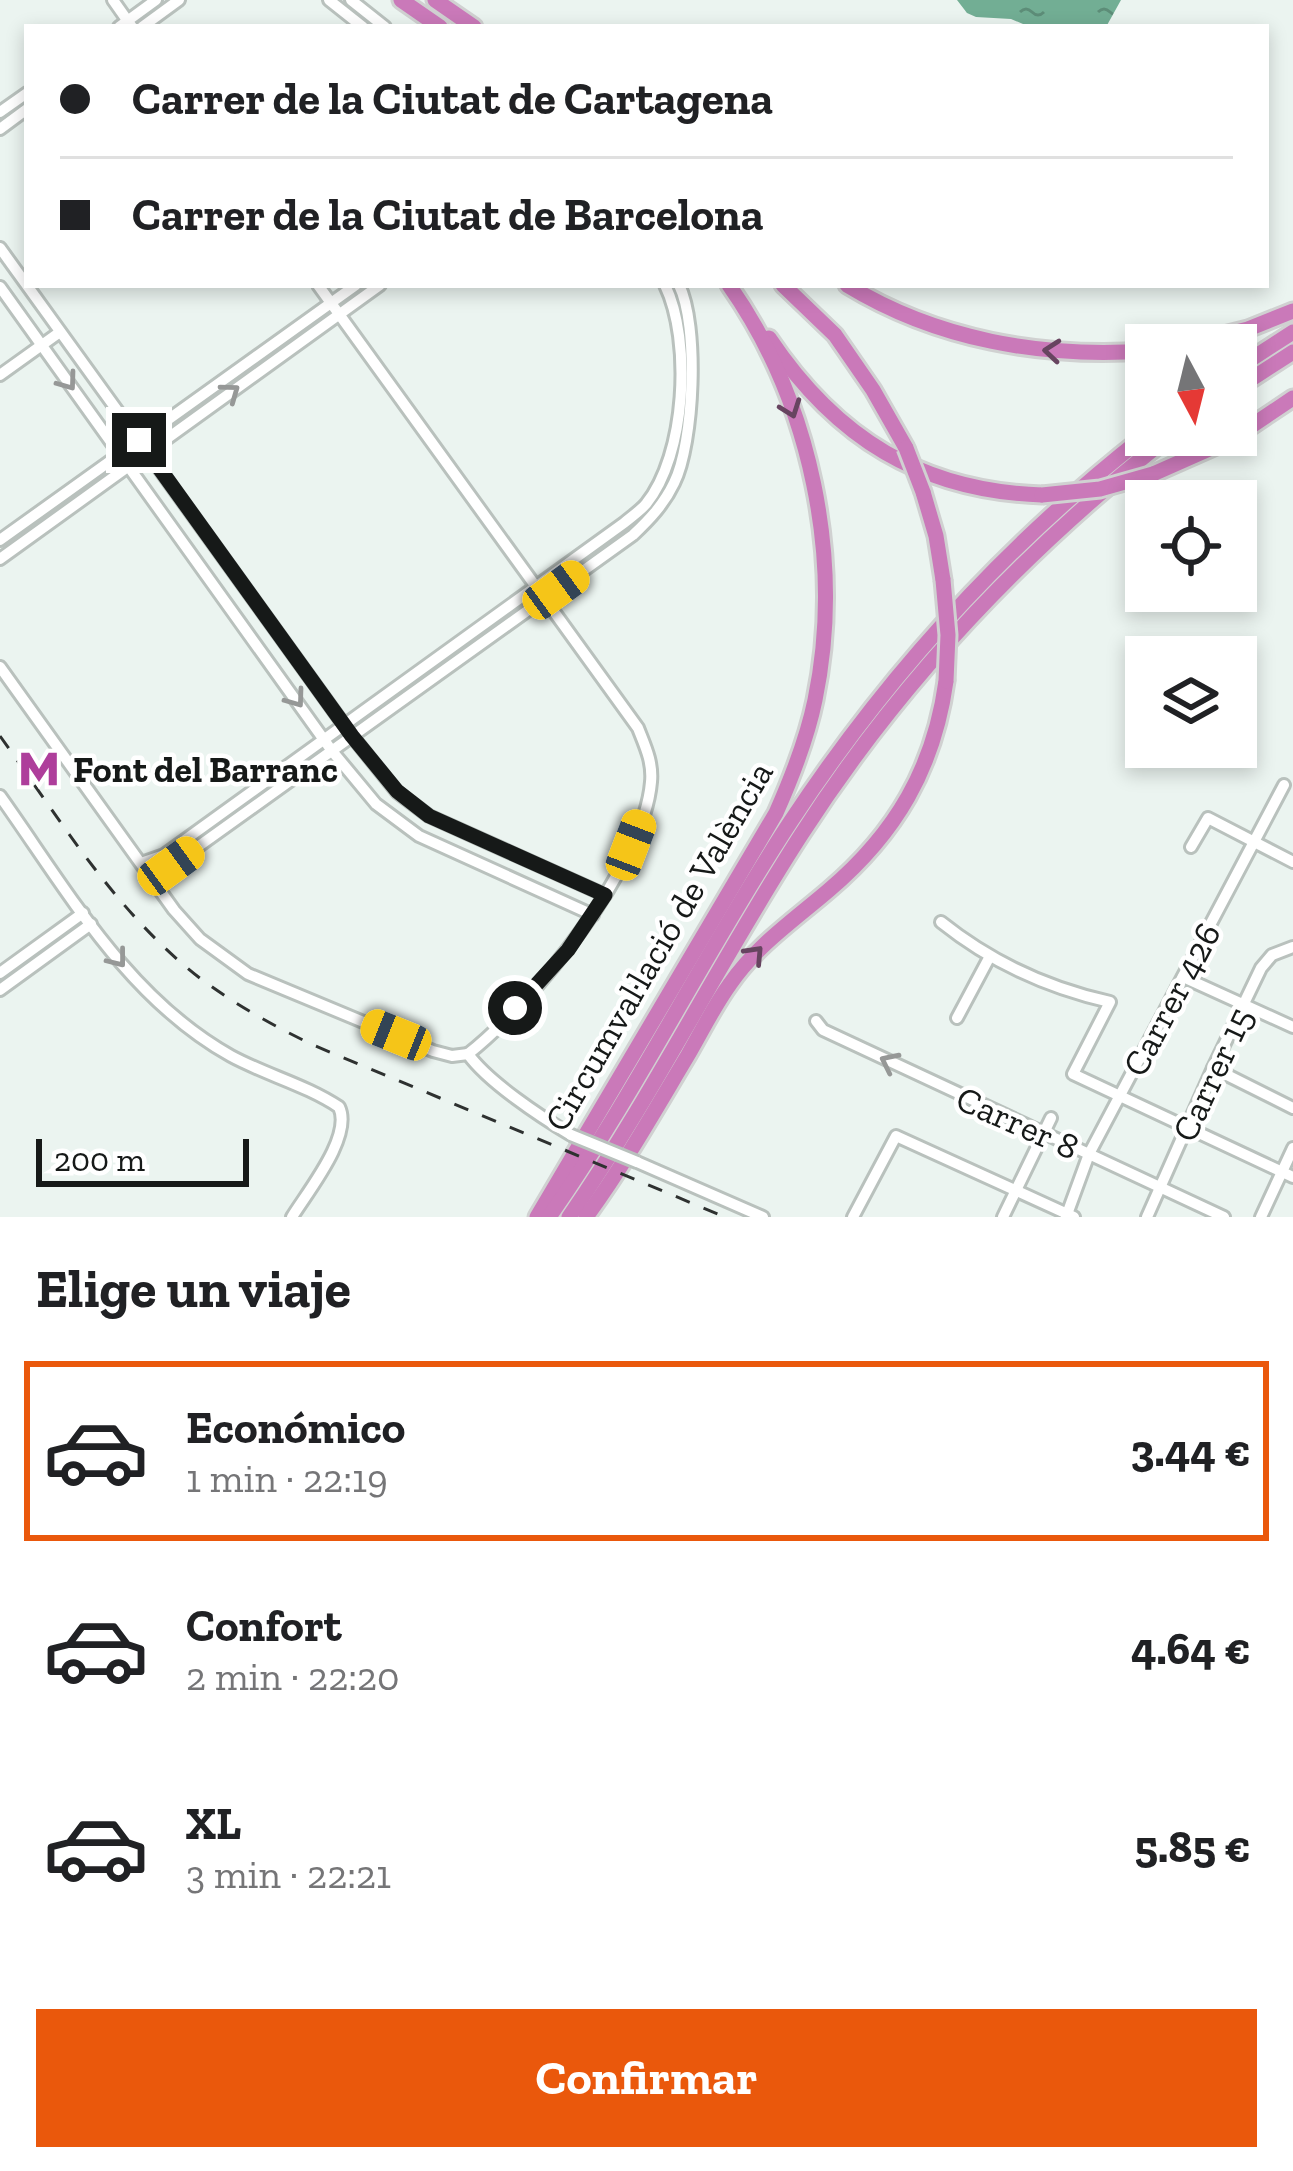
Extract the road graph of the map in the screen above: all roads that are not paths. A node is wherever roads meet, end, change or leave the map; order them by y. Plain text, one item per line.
1 (157, 0) edge
2 (179, 0) edge
3 (328, 0) edge
4 (351, 0) edge
5 (401, 0) edge
6 (424, 0) edge
7 (435, 0) edge
8 (127, 24) edge
9 (146, 24) edge
10 (359, 24) edge
11 (381, 24) edge
12 (436, 24) edge
13 (455, 24) edge
14 (470, 24) edge
15 (1, 250) edge
16 (24, 282) edge
17 (0, 287) edge
18 (28, 288) edge
19 (320, 288) edge
20 (352, 288) edge
21 (376, 288) edge
22 (665, 288) edge
23 (680, 288) edge
24 (731, 288) edge
25 (786, 288) edge
26 (853, 288) edge
27 (331, 302) junction
28 (742, 303) junction
29 (1293, 311) edge
30 (339, 314) junction
31 (1257, 325) edge
32 (60, 332) junction
33 (1293, 332) edge
34 (42, 345) junction
35 (1293, 352) edge
36 (1125, 353) edge
37 (1257, 355) edge
38 (0, 375) edge
39 (1257, 375) edge
40 (1293, 398) edge
41 (139, 440) junction
42 (148, 452) junction
43 (1125, 453) edge
44 (120, 454) junction
45 (1146, 456) edge
46 (128, 466) junction
47 (0, 540) edge
48 (0, 559) edge
49 (536, 586) junction
50 (544, 598) junction
51 (0, 667) edge
52 (344, 725) junction
53 (352, 736) junction
54 (324, 739) junction
55 (332, 751) junction
56 (1284, 785) dead end
57 (0, 796) edge
58 (1254, 842) junction
59 (1191, 847) dead end
60 (1293, 862) edge
61 (140, 863) junction
62 (155, 884) junction
63 (605, 895) junction
64 (593, 915) junction
65 (87, 919) junction
66 (940, 922) dead end
67 (1293, 947) edge
68 (988, 958) junction
69 (0, 973) edge
70 (1183, 977) junction
71 (0, 990) edge
72 (1245, 1004) junction
73 (957, 1018) dead end
74 (816, 1021) dead end
75 (1293, 1028) edge
76 (468, 1054) junction
77 (1213, 1068) junction
78 (1120, 1095) junction
79 (1293, 1108) edge
80 (1052, 1118) dead end
81 (1186, 1127) junction
82 (1043, 1134) junction
83 (1293, 1148) edge
84 (1089, 1154) junction
85 (1287, 1174) edge
86 (1161, 1186) junction
87 (1016, 1190) junction
88 (1069, 1216) edge
89 (292, 1217) edge
90 (537, 1217) edge
91 (550, 1217) edge
92 (569, 1217) edge
93 (586, 1217) edge
94 (763, 1217) edge
95 (854, 1217) edge
96 (1003, 1217) edge
97 (1147, 1217) edge
98 (1224, 1217) edge
99 (1261, 1217) edge

1 - 8 street
2 - 9 street
3 - 10 street
4 - 11 street
5 - 12 highway
6 - 13 highway
7 - 14 highway
15 - 16 street
17 - 34 street
18 - 32 street
19 - 27 street
20 - 27 street
21 - 30 street
22 - 49 street
23 - 50 street
24 - 28 highway, Circumval·lació de València
93 -> 25 highway, bridge
36 -> 26 highway
27 - 30 street
27 - 41 street
28 - 40 highway, bridge
28 -> 90 highway, Circumval·lació de València
29 - 31 highway
42 -> 30 street
30 - 49 street
32 - 34 street
32 - 41 street
33 - 37 highway
34 - 38 street
34 -> 44 street
35 - 39 highway
41 - 42 street
41 - 44 street
42 - 46 street
42 - 52 street
43 - 91 highway
44 - 46 street
44 - 47 street
45 - 92 highway
46 - 48 street
46 -> 54 street
49 - 50 street
49 - 52 street
50 - 53 street
50 - 63 street
51 - 61 street
52 - 53 street
52 - 54 street
53 - 55 street
53 - 63 street
54 - 55 street
54 - 61 street
55 - 62 street
55 - 64 street
56 - 58 street, Carrer 426
57 - 65 street
58 - 59 street
58 - 60 street
58 - 70 street, Carrer 426
61 - 62 street
62 - 76 street
63 - 64 street
64 - 76 street
65 - 69 street
65 - 71 street
65 -> 89 street
66 - 68 street
67 - 72 street, Carrer 15
68 - 73 street
68 - 78 street
70 - 72 street
70 - 78 street, Carrer 426
72 - 75 street
72 - 77 street, Carrer 15
82 -> 74 street, Carrer 8
76 - 94 street, bridge
77 - 79 street
77 - 81 street, Carrer 15
78 - 81 street
78 - 84 street, Carrer 426
80 - 82 street
81 - 85 street
81 - 86 street, Carrer 15
82 - 84 street, Carrer 8
82 - 87 street
83 - 85 street
84 - 86 street, Carrer 8
84 - 88 street, Carrer 426
85 - 99 street
86 - 97 street, Carrer 15
86 - 98 street, Carrer 8
87 - 88 street
87 - 95 street
87 - 96 street

